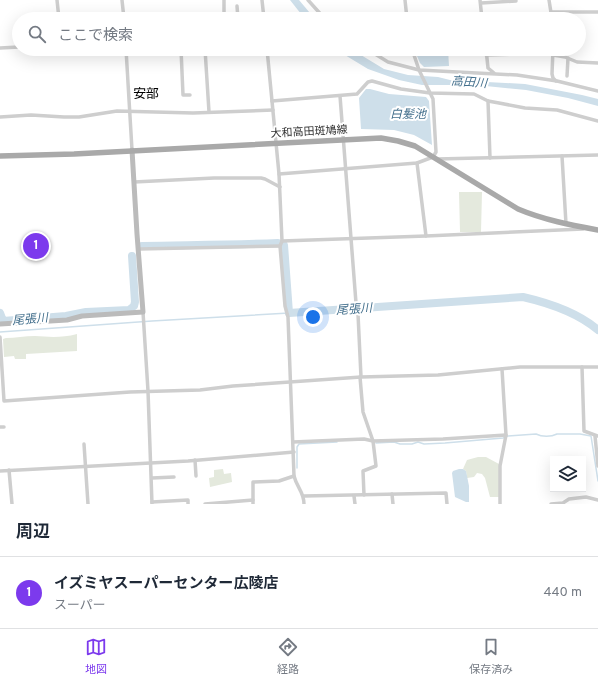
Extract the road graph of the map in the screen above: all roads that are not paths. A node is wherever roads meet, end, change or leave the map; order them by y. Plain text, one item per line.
1 (57, 0) edge
2 (122, 0) edge
3 (224, 0) edge
4 (262, 0) edge
5 (308, 0) edge
6 (405, 0) edge
7 (549, 0) edge
8 (480, 1) edge
9 (516, 1) edge
10 (237, 6) dead end
11 (58, 12) edge
12 (123, 12) edge
13 (224, 12) edge
14 (237, 12) edge
15 (263, 12) edge
16 (319, 12) edge
17 (406, 12) edge
18 (481, 12) edge
19 (551, 12) joint
20 (598, 12) edge
21 (12, 47) edge
22 (0, 48) edge
23 (126, 56) edge
24 (181, 56) edge
25 (205, 56) edge
26 (268, 56) edge
27 (378, 56) edge
28 (415, 56) edge
29 (486, 56) edge
30 (553, 56) edge
31 (563, 56) edge
32 (568, 58) junction
33 (598, 63) edge
34 (420, 71) junction
35 (495, 73) junction
36 (567, 76) dead end
37 (557, 81) junction
38 (598, 91) edge
39 (430, 92) junction
40 (190, 95) dead end
41 (340, 96) junction
42 (272, 101) junction
43 (488, 101) junction
44 (273, 110) junction
45 (130, 111) junction
46 (209, 112) junction
47 (0, 117) edge
48 (598, 121) edge
49 (344, 140) junction
50 (276, 143) junction
51 (132, 150) junction
52 (598, 155) edge
53 (0, 156) edge
54 (562, 156) junction
55 (435, 158) junction
56 (490, 158) junction
57 (417, 163) junction
58 (346, 169) junction
59 (279, 174) junction
60 (134, 182) junction
61 (280, 187) junction
62 (566, 224) junction
63 (590, 228) junction
64 (598, 230) edge
65 (426, 236) junction
66 (351, 239) junction
67 (281, 244) junction
68 (139, 249) junction
69 (144, 315) junction
70 (0, 324) edge
71 (0, 337) edge
72 (582, 367) junction
73 (598, 367) edge
74 (502, 369) junction
75 (360, 377) junction
76 (291, 383) junction
77 (148, 391) junction
78 (506, 435) junction
79 (597, 436) edge
80 (373, 441) junction
81 (293, 442) junction
82 (84, 444) dead end
83 (294, 452) junction
84 (196, 460) junction
85 (151, 463) junction
86 (598, 466) edge
87 (85, 467) junction
88 (10, 470) junction
89 (0, 471) edge
90 (196, 476) dead end
91 (294, 476) junction
92 (174, 477) dead end
93 (152, 478) junction
94 (392, 494) junction
95 (364, 495) junction
96 (304, 496) junction
97 (354, 496) junction
98 (598, 500) edge
99 (253, 502) edge
100 (152, 503) edge
101 (12, 504) edge
102 (88, 504) edge
103 (188, 504) edge
104 (205, 504) edge
105 (304, 504) edge
106 (355, 504) edge
107 (392, 504) edge
108 (447, 504) edge
109 (500, 504) edge
110 (551, 504) edge

1 - 11 street
2 - 12 street
3 - 13 street
4 - 15 street
5 - 16 street
6 - 17 street
7 - 19 street
8 - 9 street
8 - 18 street
10 - 14 street
19 - 20 street
21 - 22 street
23 - 45 street
24 - 40 street
25 - 46 street
26 - 42 street
27 - 34 street
28 - 34 street
29 - 35 street
30 - 37 street
31 - 32 street
32 - 33 street
32 - 36 street
34 - 35 street
34 - 39 street
35 - 37 street
37 - 38 street
39 - 41 street
39 - 43 street
39 - 55 street
41 - 42 street
41 - 49 street
42 - 44 street
43 - 48 street
43 - 56 street
44 - 46 street
44 - 50 street
45 - 46 street
45 - 47 street
45 - 51 street
49 - 50 main road, 大和高田斑鳩線
49 - 55 main road, 大和高田斑鳩線
49 - 58 street
50 - 51 main road, 大和高田斑鳩線
50 - 59 street
51 - 53 main road, 大和高田斑鳩線
51 - 60 street
52 - 54 street
54 - 56 street
54 - 62 street
55 - 56 street
55 - 57 street
55 - 62 main road, 大和高田斑鳩線
57 - 58 street
57 - 65 street
58 - 59 street
58 - 66 street
59 - 61 street
60 - 61 street
60 - 68 street
61 - 67 street
62 - 63 main road, 大和高田斑鳩線
63 - 64 main road, 大和高田斑鳩線
63 - 65 street
65 - 66 street
66 - 67 street
66 - 75 street
67 - 68 street
67 - 76 street
68 - 69 street
69 - 70 street
69 - 77 street
71 - 77 street
72 - 73 street
72 - 74 street
72 - 79 street
74 - 75 street
74 - 78 street
75 - 76 street
75 - 80 street
76 - 77 street
76 - 81 street
77 - 85 street
78 - 80 street
78 - 109 street
79 - 86 street
80 - 81 street
80 - 95 street
81 - 83 street
82 - 87 street
83 - 84 street
83 - 91 street
84 - 85 street
84 - 90 street
85 - 87 street
85 - 93 street
87 - 88 street
87 - 102 street
88 - 89 street
88 - 101 street
91 - 96 street
91 - 99 street
92 - 93 street
93 - 100 street
94 - 95 street
94 - 107 street
94 - 108 street
95 - 97 street
96 - 97 street
96 - 105 street
97 - 106 street
98 - 110 street
99 - 104 street
100 - 103 street

